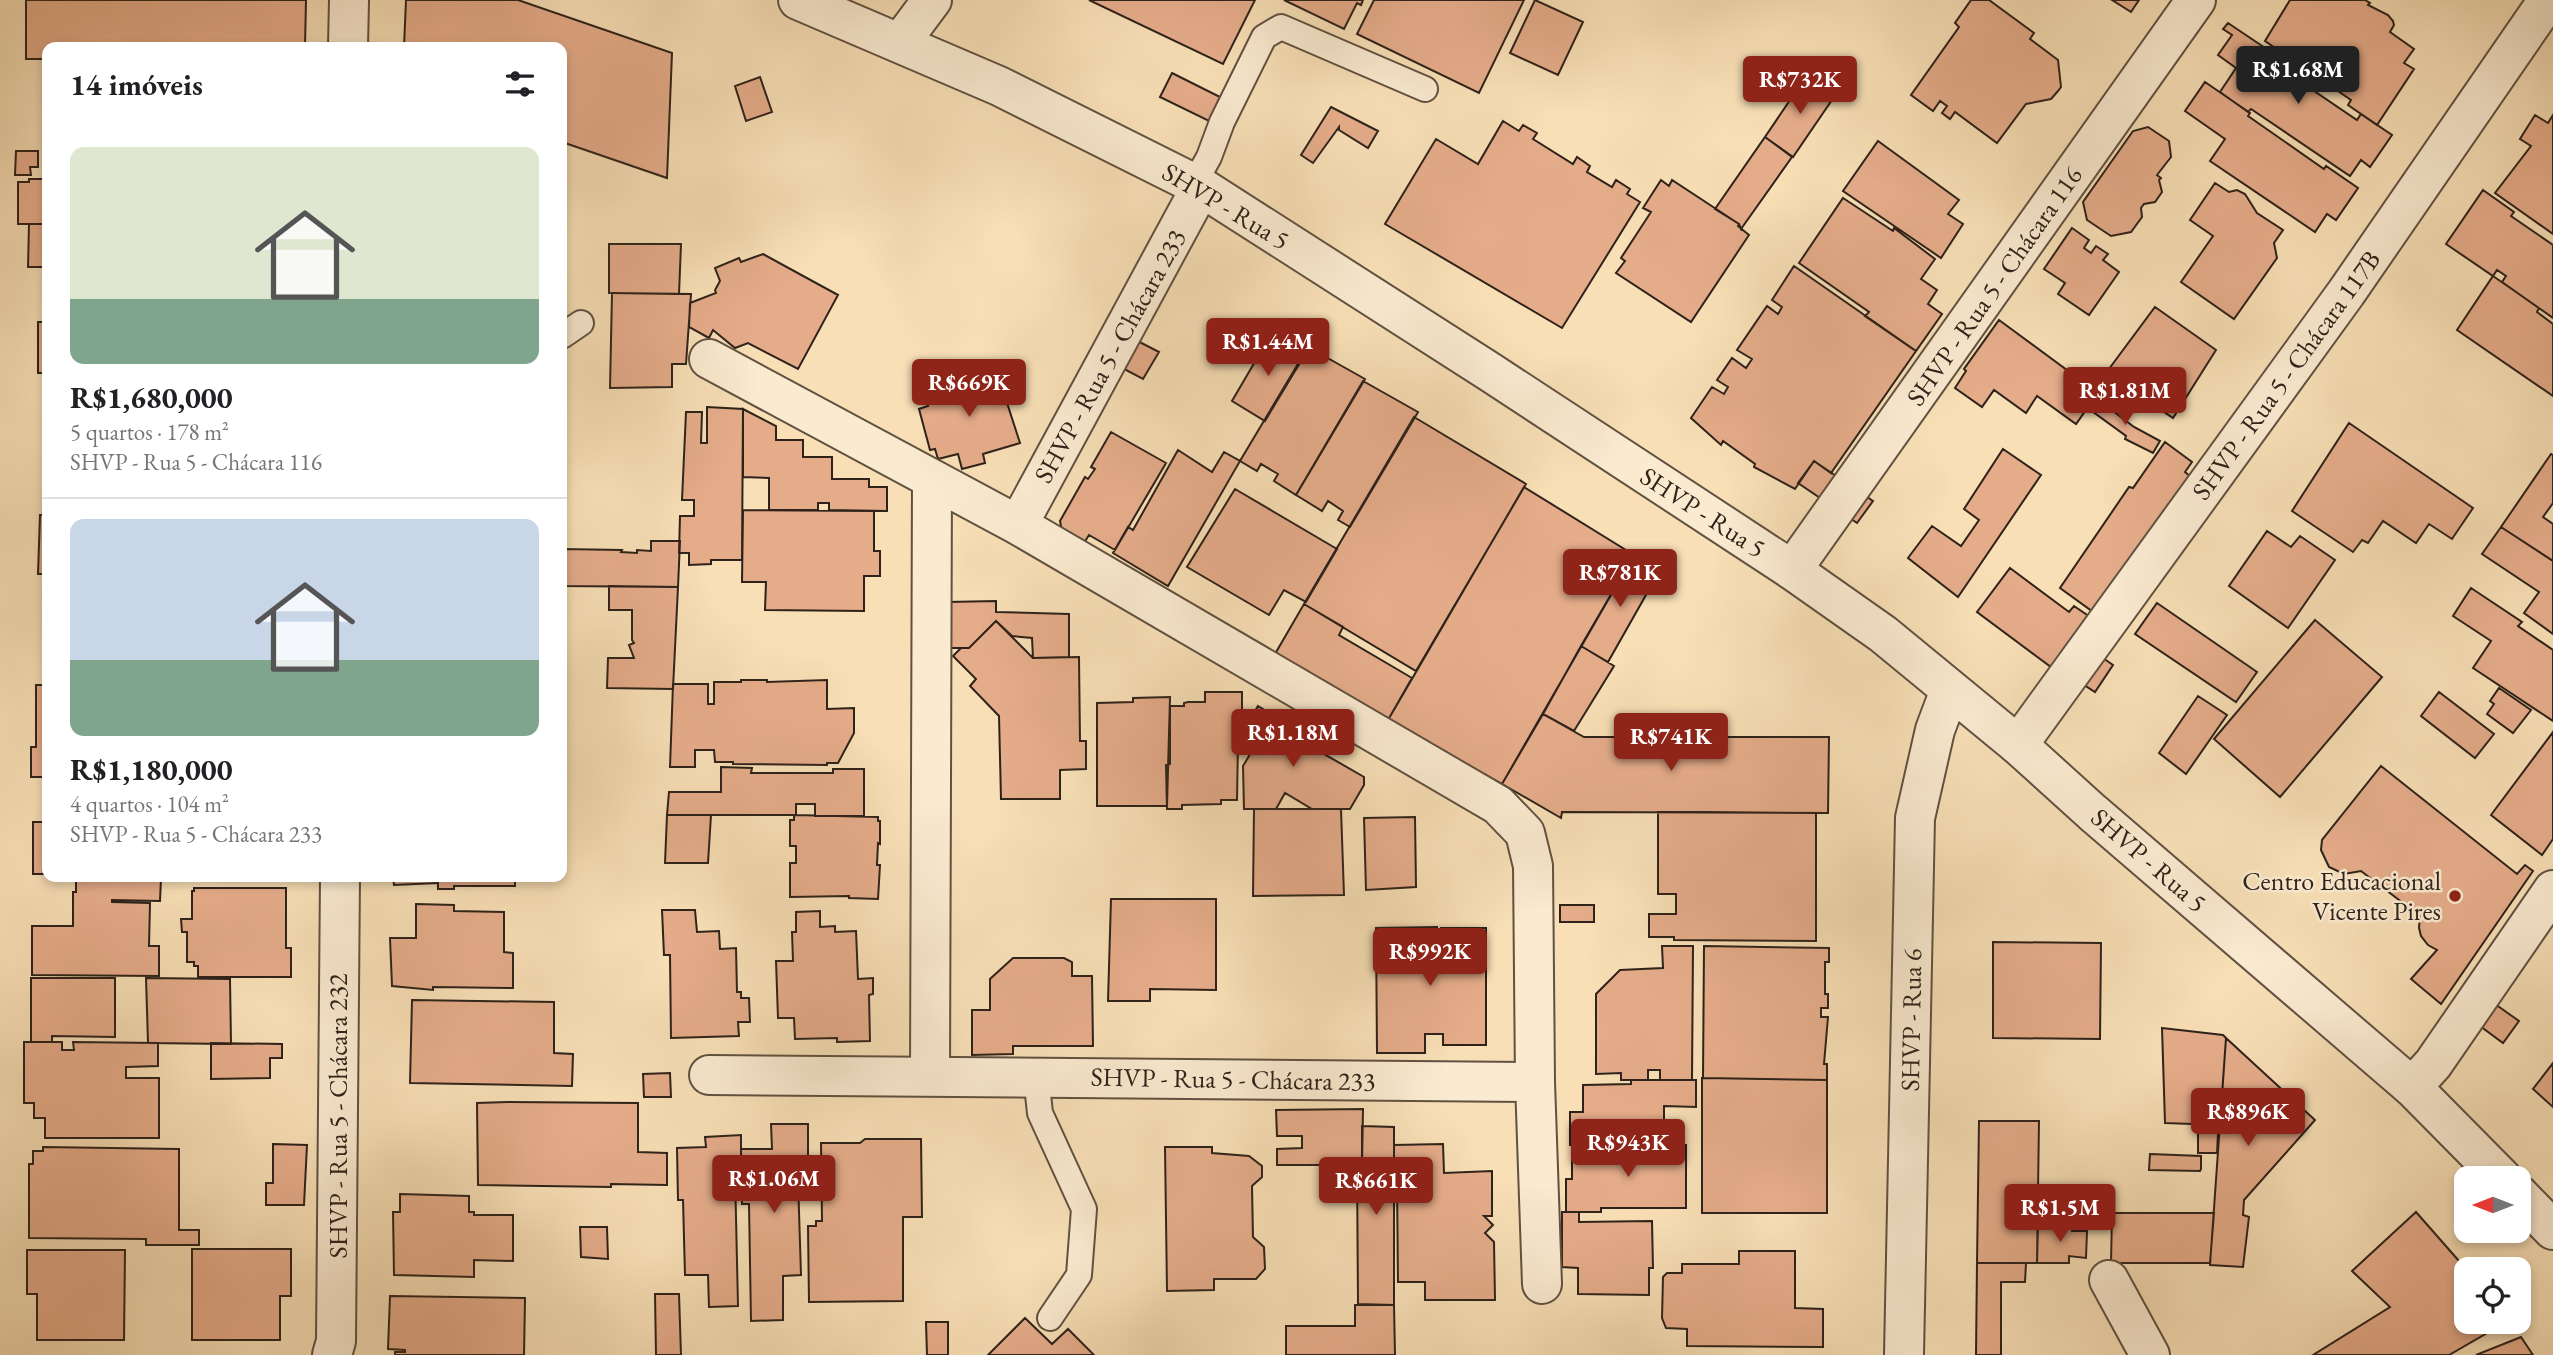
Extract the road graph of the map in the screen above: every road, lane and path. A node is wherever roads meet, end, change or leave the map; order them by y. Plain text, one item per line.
1 (349, 0) edge
2 (798, 0) edge
3 (932, 0) edge
4 (2196, 0) edge
5 (2548, 0) edge
6 (348, 42) edge
7 (900, 43) junction
8 (1425, 89) dead end
9 (1198, 185) junction
10 (709, 359) dead end
11 (932, 481) junction
12 (1018, 524) junction
13 (1792, 570) junction
14 (1950, 690) junction
15 (2018, 746) junction
16 (340, 882) edge
17 (2553, 890) edge
18 (709, 1075) dead end
19 (930, 1076) junction
20 (1036, 1076) junction
21 (1535, 1082) junction
22 (2412, 1087) junction
23 (2490, 1166) edge
24 (2531, 1207) edge
25 (2553, 1230) edge
26 (2109, 1280) dead end
27 (1542, 1284) dead end
28 (1050, 1318) dead end
29 (332, 1355) edge
30 (1904, 1355) edge
31 (2150, 1355) edge

1 - 6 street
2 - 7 street, SHVP - Rua 5
3 - 7 street
4 - 13 street, SHVP - Rua 5 - Chácara 116
5 - 15 street, SHVP - Rua 5 - Chácara 117B
7 - 9 street, SHVP - Rua 5
8 - 9 lane
9 - 12 street, SHVP - Rua 5 - Chácara 233
9 - 13 street, SHVP - Rua 5
10 - 11 street
11 - 12 street
11 - 19 street
12 - 21 street
13 - 14 street, SHVP - Rua 5
14 - 15 street, SHVP - Rua 5
14 - 30 street, SHVP - Rua 6
15 - 22 street, SHVP - Rua 5
16 - 29 street, SHVP - Rua 5 - Chácara 232
17 - 22 street
18 - 19 street, SHVP - Rua 5 - Chácara 233
19 - 20 street, SHVP - Rua 5 - Chácara 233
20 - 21 street, SHVP - Rua 5 - Chácara 233
20 - 28 lane
21 - 27 street
22 - 23 street, SHVP - Rua 5
24 - 25 street
26 - 31 street

